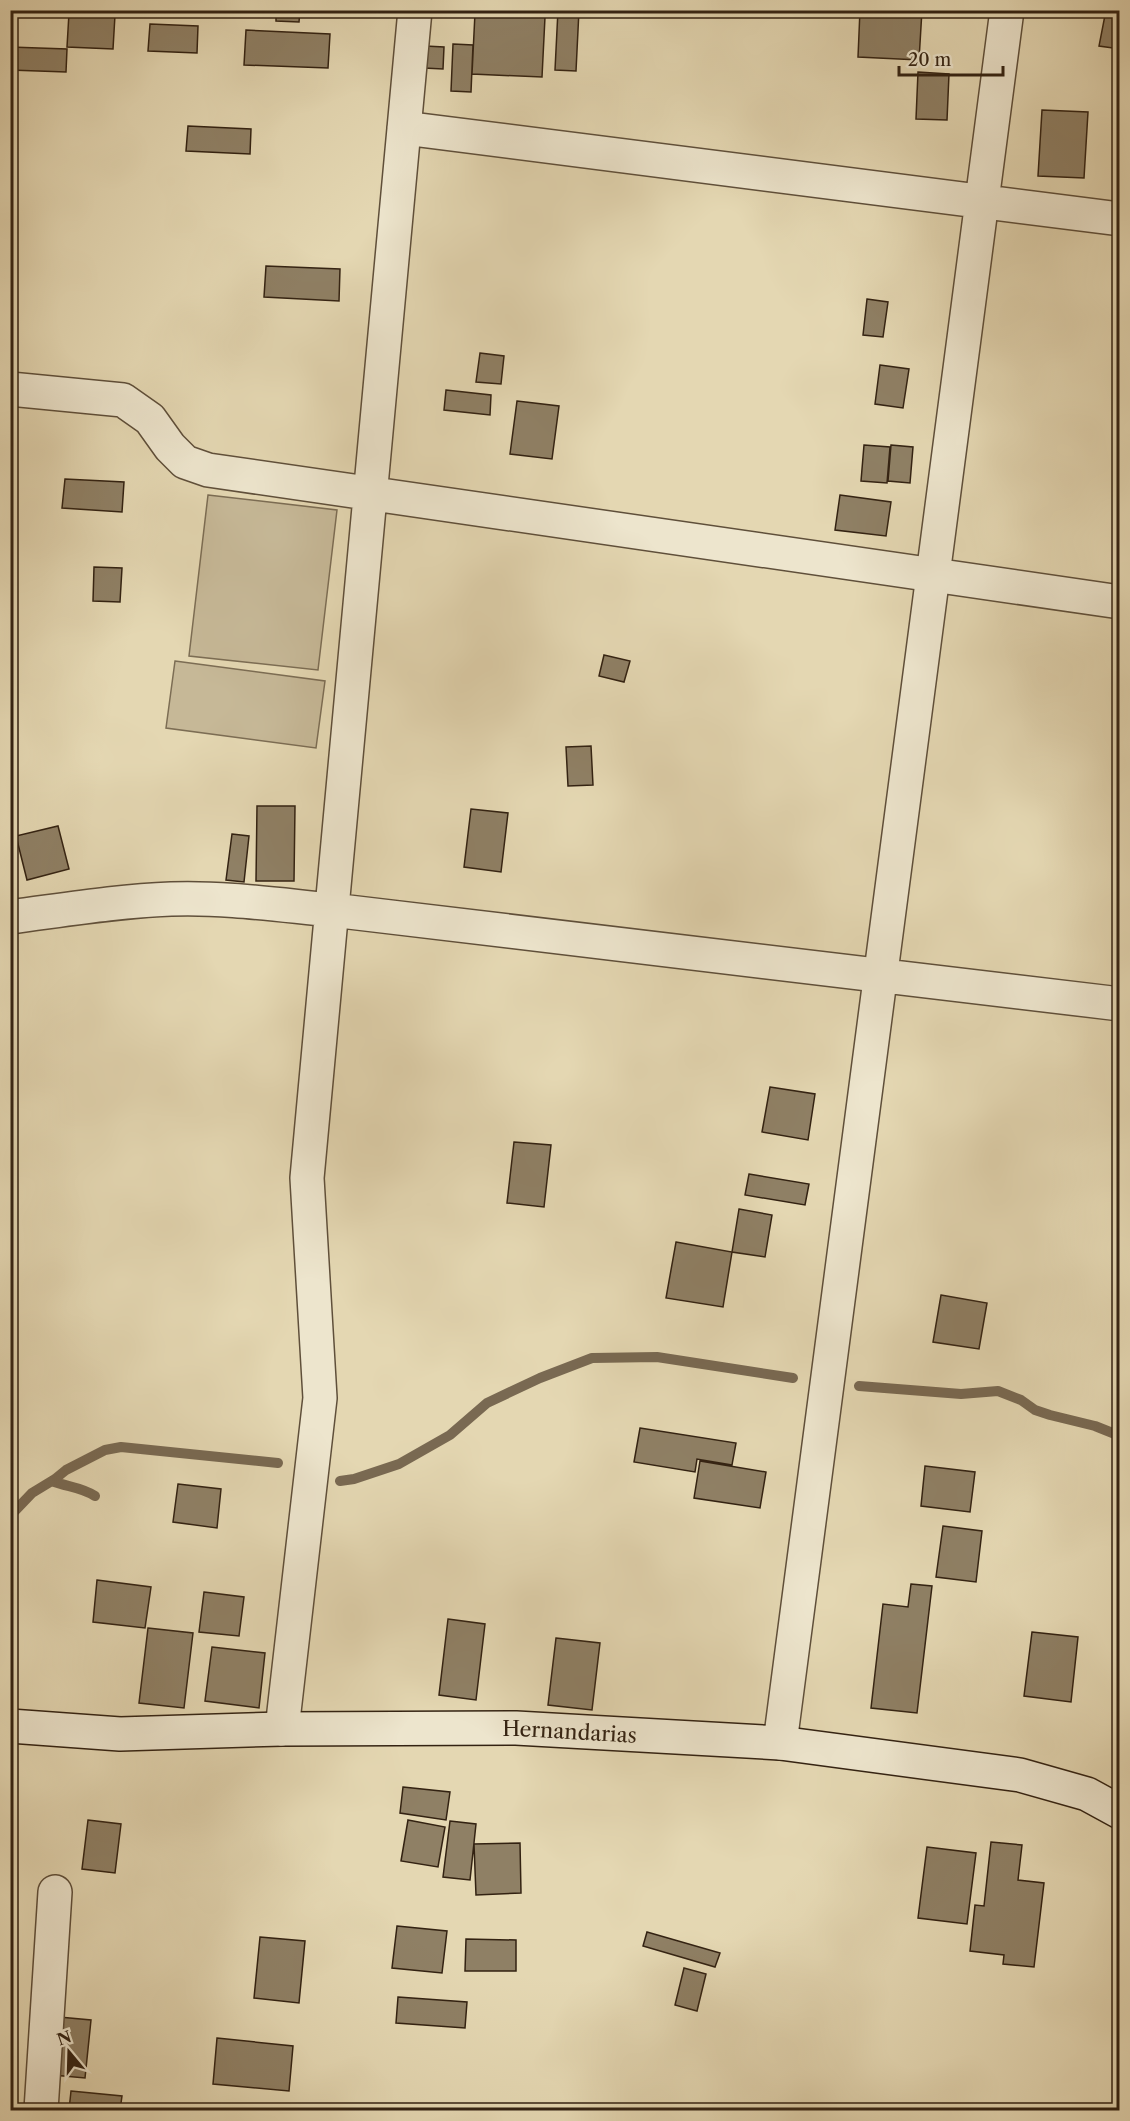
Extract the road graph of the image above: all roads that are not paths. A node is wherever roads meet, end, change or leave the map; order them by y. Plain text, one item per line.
1 (415, 10) edge
2 (1007, 10) edge
3 (404, 128) junction
4 (981, 201) junction
5 (1119, 219) edge
6 (10, 389) edge
7 (370, 493) junction
8 (933, 574) junction
9 (1119, 602) edge
10 (332, 910) junction
11 (10, 917) edge
12 (880, 975) junction
13 (1119, 1005) edge
14 (10, 1726) edge
15 (282, 1729) junction
16 (780, 1743) junction
17 (1119, 1812) edge
18 (55, 1892) dead end
19 (41, 2110) edge

1 - 3 street
2 - 4 street
3 - 4 street
3 - 7 street
4 - 5 street
4 - 8 street
6 - 7 street
7 - 8 street
7 - 10 street
8 - 9 street
8 - 12 street
10 - 11 street
10 - 12 street
10 - 15 street
12 - 13 street
12 - 16 street
14 - 15 street, Hernandarias
15 - 16 street, Hernandarias
16 - 17 street, Hernandarias
18 - 19 street

